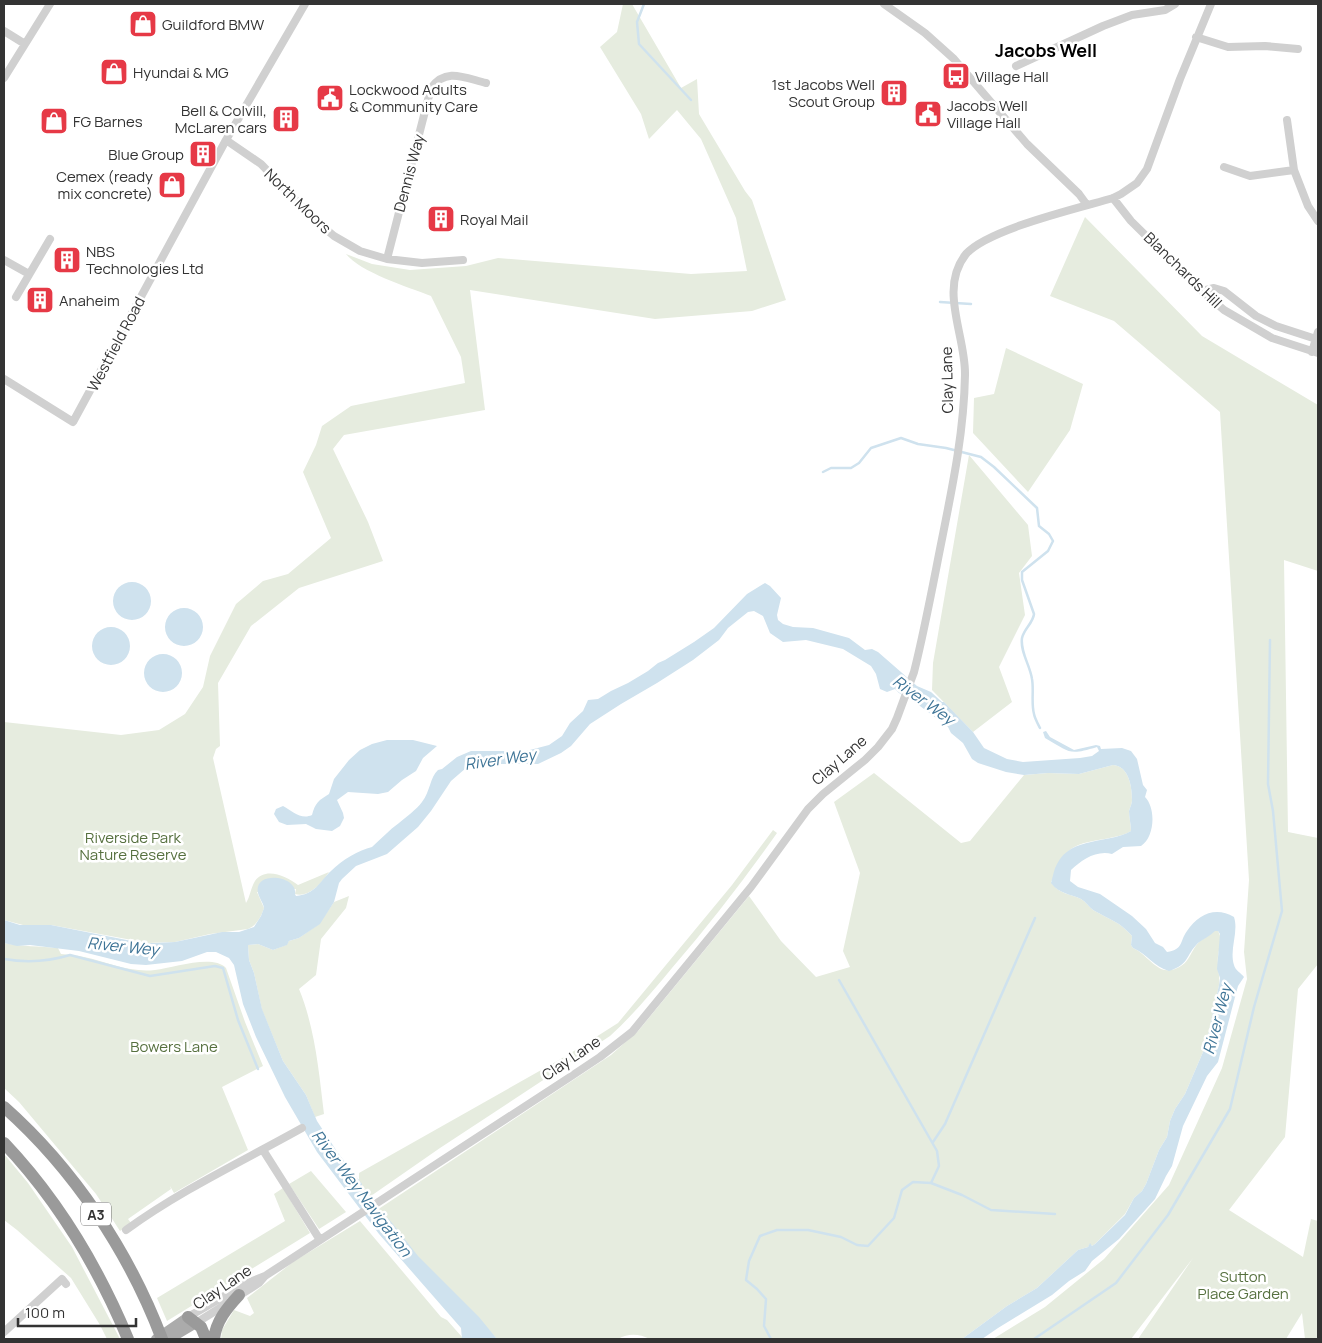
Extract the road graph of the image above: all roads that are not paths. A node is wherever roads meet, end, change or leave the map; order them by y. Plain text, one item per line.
1 (50, 4) edge
2 (305, 4) edge
3 (884, 4) edge
4 (1175, 4) edge
5 (1210, 4) edge
6 (4, 31) edge
7 (1196, 37) junction
8 (25, 44) junction
9 (1298, 49) dead end
10 (1016, 66) dead end
11 (4, 78) edge
12 (486, 83) dead end
13 (1287, 120) dead end
14 (226, 140) junction
15 (1224, 168) dead end
16 (1294, 170) junction
17 (1113, 198) junction
18 (1087, 206) junction
19 (1318, 221) edge
20 (50, 239) dead end
21 (387, 258) junction
22 (4, 260) edge
23 (463, 260) dead end
24 (29, 274) junction
25 (1202, 291) junction
26 (16, 296) dead end
27 (1317, 335) edge
28 (1315, 352) edge
29 (4, 379) edge
30 (4, 1107) edge
31 (302, 1128) dead end
32 (4, 1142) edge
33 (263, 1150) junction
34 (126, 1230) dead end
35 (320, 1240) junction
36 (265, 1276) junction
37 (66, 1284) dead end
38 (239, 1295) junction
39 (186, 1324) junction
40 (4, 1332) edge
41 (128, 1339) edge
42 (156, 1339) edge
43 (162, 1339) edge
44 (170, 1339) edge
45 (206, 1339) edge
46 (214, 1339) edge

1 - 8 street
2 - 14 street, Westfield Road
3 - 18 street
4 - 10 street
5 - 7 street, Clay Lane
6 - 8 street
7 - 9 street
7 - 17 street, Clay Lane
8 - 11 street
12 - 21 street, Dennis Way
13 - 16 street
14 - 21 street, North Moors
14 - 29 street, Westfield Road
15 - 16 street
16 - 19 street
17 - 18 street, Clay Lane
17 - 25 street, Blanchards Hill
18 - 35 street, Clay Lane
20 - 24 street
21 - 23 street, North Moors
22 - 24 street
24 - 26 street
25 - 27 street
25 - 28 street, Blanchards Hill
27 - 28 street
30 - 43 highway, A3
31 - 33 street
32 - 41 highway, A3
33 - 34 street
33 - 35 street
35 - 36 street, Clay Lane
36 - 38 street, Clay Lane
36 - 39 street, Clay Lane
37 - 40 street
38 - 39 street, Clay Lane
38 - 46 highway
39 - 42 main road, Clay Lane
39 - 44 main road, Clay Lane
39 - 45 highway

